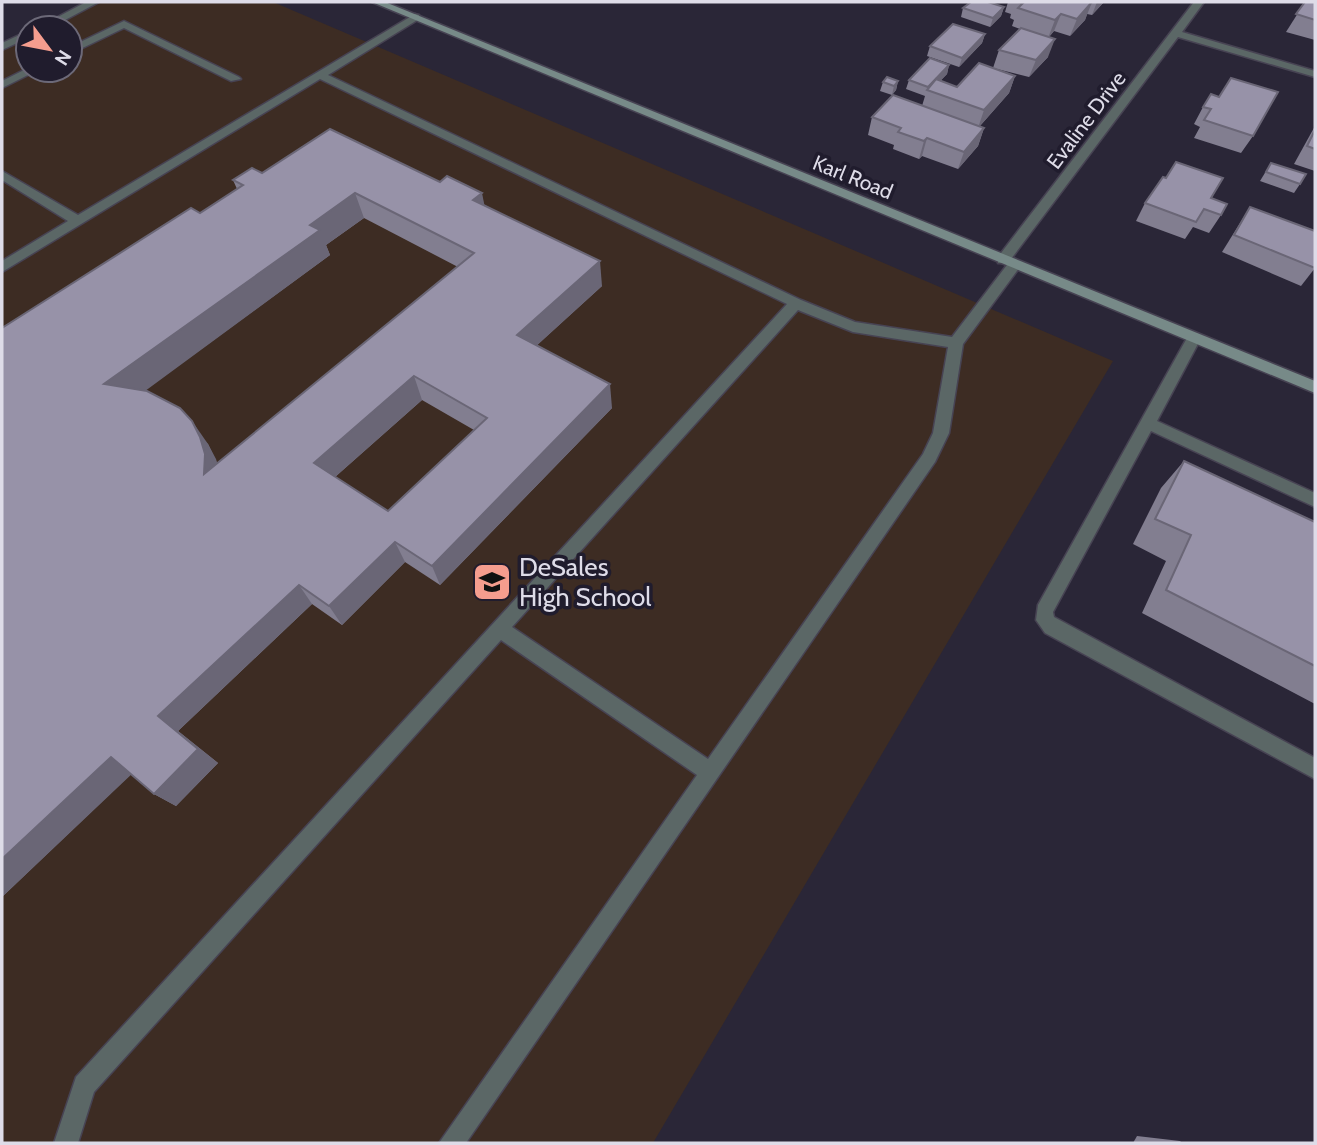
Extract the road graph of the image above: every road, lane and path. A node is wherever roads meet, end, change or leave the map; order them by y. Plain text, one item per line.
1 (94, 2) edge
2 (377, 2) edge
3 (1199, 2) edge
4 (70, 14) edge
5 (415, 18) junction
6 (1175, 33) junction
7 (84, 44) edge
8 (1315, 74) edge
9 (320, 75) junction
10 (235, 79) dead end
11 (2, 175) edge
12 (78, 221) junction
13 (1009, 262) junction
14 (2, 267) edge
15 (796, 303) junction
16 (1194, 338) junction
17 (956, 343) junction
18 (1315, 387) edge
19 (1147, 423) junction
20 (1315, 500) edge
21 (498, 628) junction
22 (1315, 769) edge
23 (710, 772) junction
24 (66, 1143) edge
25 (451, 1143) edge

1 - 4 street
2 - 5 main road, Karl Road
3 - 6 street, Evaline Drive
5 - 9 street
5 - 13 main road, Karl Road
6 - 8 street
6 - 13 street, Evaline Drive
7 - 10 street
9 - 12 street
9 - 15 street
11 - 12 street
12 - 14 street
13 - 16 main road, Karl Road
13 - 17 street, Evaline Drive
15 - 17 street
15 - 21 street
16 - 18 main road, Karl Road
16 - 19 street
17 - 23 street
19 - 20 street
19 - 22 street
21 - 23 street
21 - 24 street
23 - 25 street

